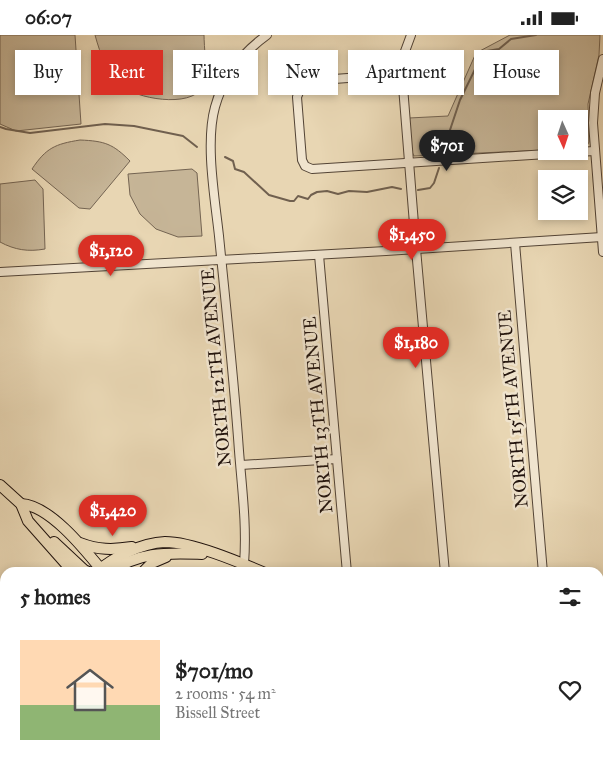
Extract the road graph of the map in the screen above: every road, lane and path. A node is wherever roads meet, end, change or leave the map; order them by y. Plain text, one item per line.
1 (267, 35) edge
2 (411, 35) edge
3 (405, 50) edge
4 (603, 59) edge
5 (348, 78) edge
6 (404, 95) edge
7 (594, 151) junction
8 (409, 164) junction
9 (602, 237) junction
10 (515, 243) junction
11 (416, 249) junction
12 (603, 252) edge
13 (320, 255) junction
14 (221, 260) junction
15 (0, 272) edge
16 (337, 459) junction
17 (241, 465) junction
18 (0, 485) edge
19 (21, 504) junction
20 (28, 521) junction
21 (76, 541) junction
22 (148, 545) junction
23 (185, 554) junction
24 (218, 555) junction
25 (244, 564) junction
26 (69, 567) edge
27 (81, 567) edge
28 (96, 567) edge
29 (107, 567) edge
30 (112, 567) edge
31 (147, 567) edge
32 (251, 567) edge
33 (346, 567) edge
34 (444, 567) edge
35 (542, 567) edge

1 - 14 street, NORTH 12TH AVENUE
2 - 3 street
4 - 7 street
5 - 8 street
6 - 8 street
7 - 8 street
7 - 9 street
8 - 11 street
9 - 10 street
9 - 12 street
10 - 11 street
10 - 35 street, NORTH 15TH AVENUE
11 - 13 street
11 - 34 street
13 - 14 street
13 - 16 street, NORTH 13TH AVENUE
14 - 15 street
14 - 17 street, NORTH 12TH AVENUE
16 - 17 street
16 - 33 street, NORTH 13TH AVENUE
17 - 25 street, NORTH 12TH AVENUE
18 - 19 main road
19 - 20 main road
19 - 21 main road
20 - 26 main road
20 - 27 main road
21 - 22 main road
21 - 28 main road
22 - 24 main road
22 - 29 main road
23 - 24 main road
23 - 30 main road
23 - 31 main road
24 - 25 main road
25 - 32 main road

